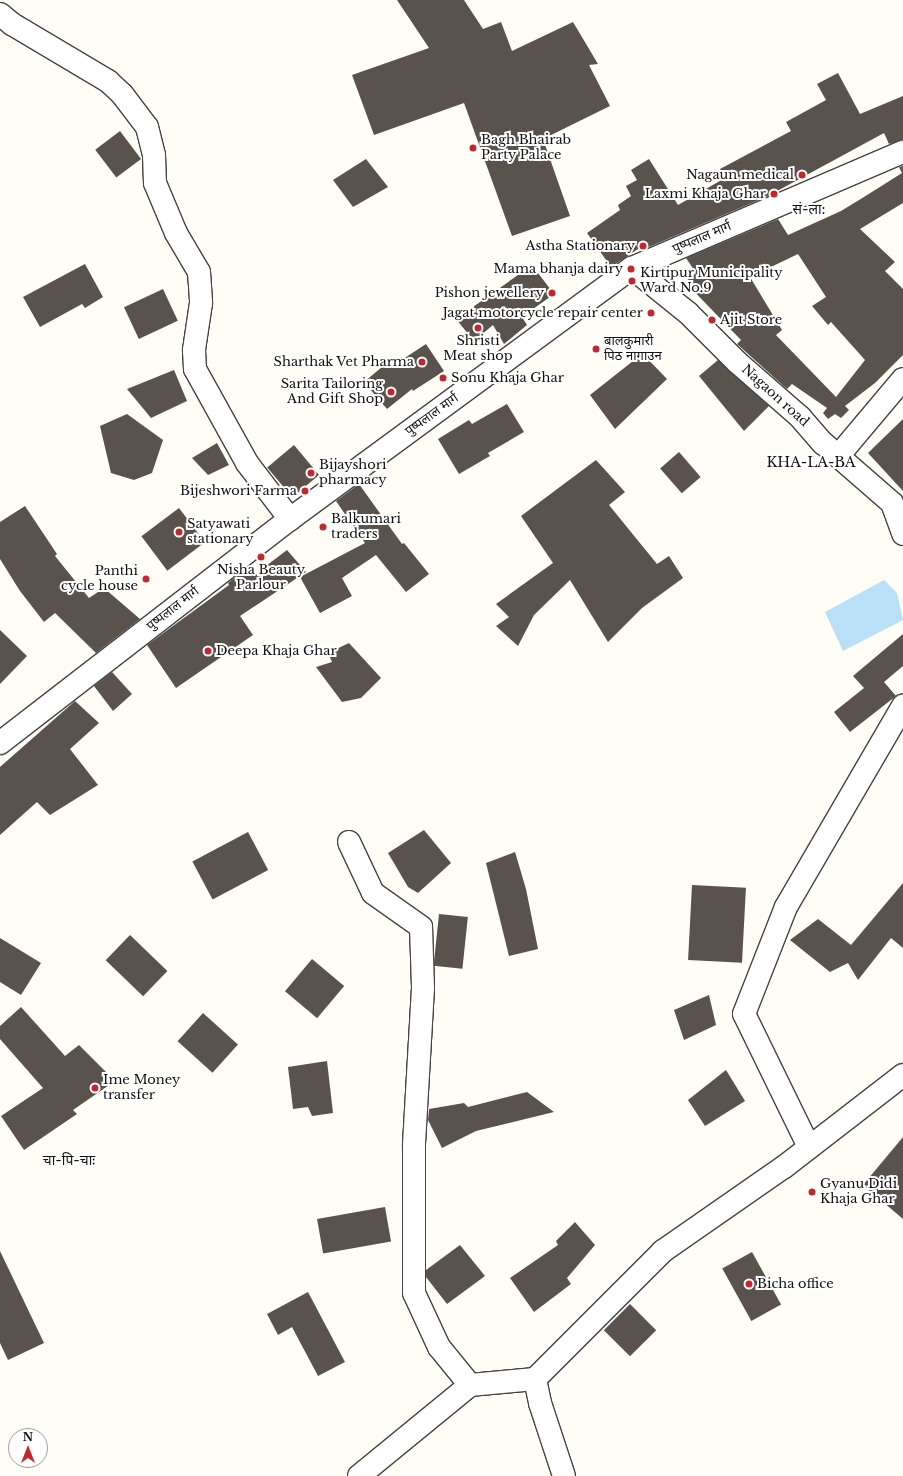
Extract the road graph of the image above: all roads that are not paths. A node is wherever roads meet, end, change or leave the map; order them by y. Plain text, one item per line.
1 (0, 14) edge
2 (903, 152) edge
3 (632, 268) junction
4 (903, 379) edge
5 (839, 455) junction
6 (290, 519) junction
7 (903, 534) edge
8 (903, 706) edge
9 (0, 743) edge
10 (349, 842) dead end
11 (903, 1075) edge
12 (809, 1147) junction
13 (535, 1379) junction
14 (470, 1385) junction
15 (359, 1476) edge
16 (564, 1476) edge

1 - 6 street
2 - 3 street, पुष्पलाल मार्ग
3 - 5 street, Nagaon road
3 - 6 street, पुष्पलाल मार्ग
4 - 5 street
5 - 7 street, Nagaon road
6 - 9 street, पुष्पलाल मार्ग
8 - 12 street
10 - 14 street
11 - 12 street
12 - 13 street
13 - 14 street
13 - 16 street
14 - 15 street

